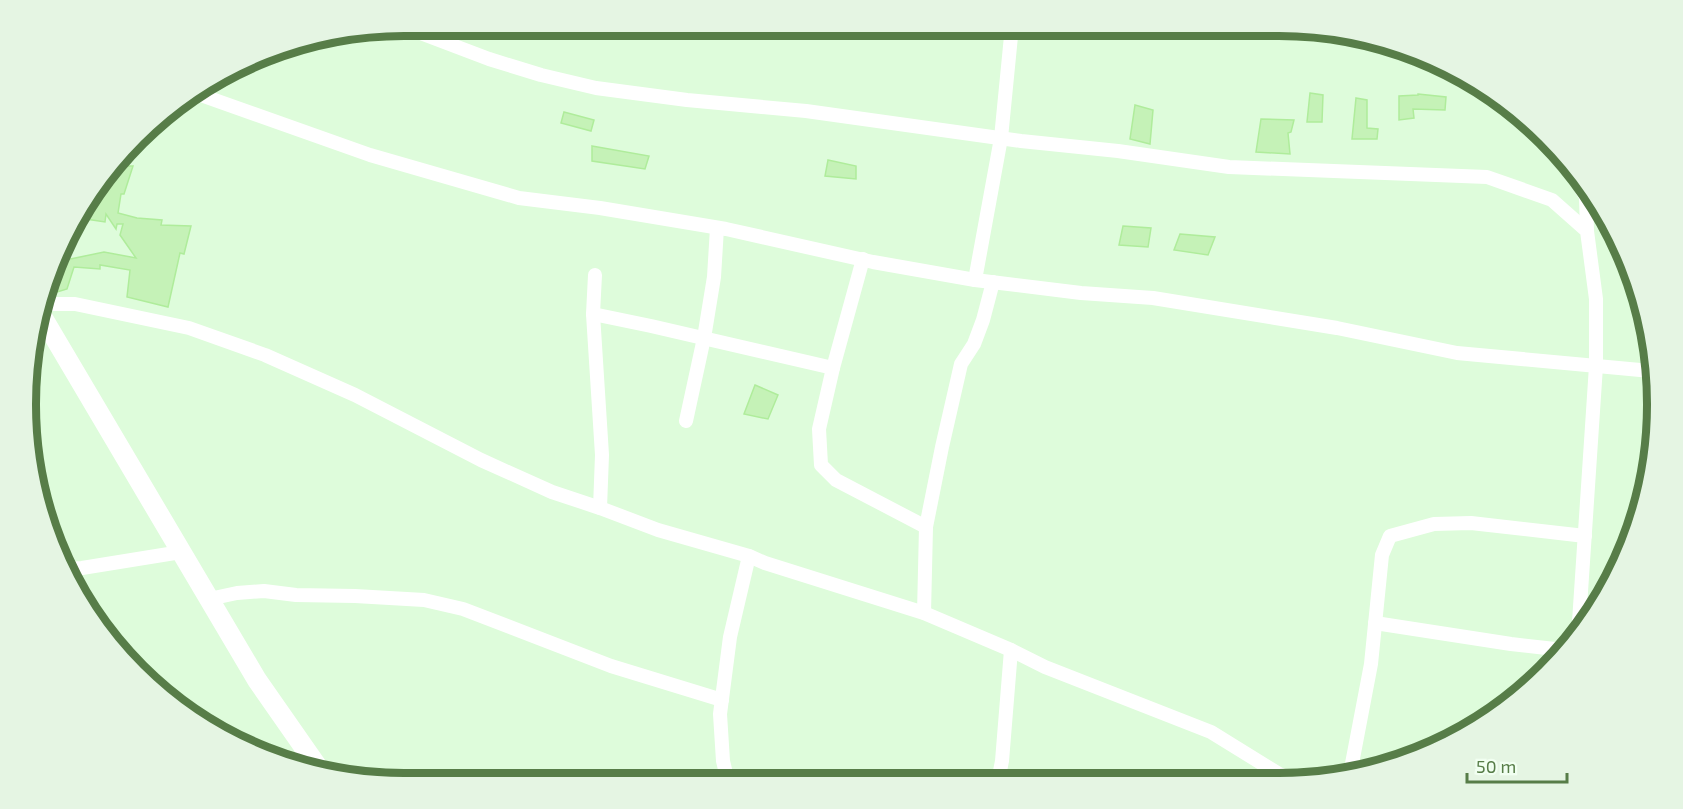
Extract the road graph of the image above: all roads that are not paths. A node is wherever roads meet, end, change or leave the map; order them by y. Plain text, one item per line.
1 (428, 36) edge
2 (1011, 36) edge
3 (203, 96) edge
4 (1000, 138) junction
5 (1586, 202) edge
6 (717, 228) junction
7 (1587, 231) junction
8 (863, 259) junction
9 (595, 275) dead end
10 (975, 280) junction
11 (993, 282) junction
12 (51, 304) edge
13 (594, 314) junction
14 (46, 323) edge
15 (704, 338) junction
16 (1596, 366) junction
17 (833, 368) junction
18 (1645, 370) edge
19 (686, 422) dead end
20 (600, 508) junction
21 (926, 528) junction
22 (1585, 536) junction
23 (181, 552) junction
24 (749, 556) junction
25 (75, 568) edge
26 (209, 598) junction
27 (924, 613) junction
28 (1579, 617) edge
29 (1375, 623) junction
30 (1554, 649) edge
31 (1011, 650) junction
32 (722, 700) junction
33 (314, 761) edge
34 (1352, 766) edge
35 (726, 773) edge
36 (1000, 773) edge
37 (1277, 773) edge

1 - 4 street
2 - 4 street
3 - 6 street
4 - 7 street
4 - 10 street
5 - 7 street
6 - 8 street
6 - 15 street
7 - 16 street
8 - 10 street
8 - 17 street
9 - 13 street
10 - 11 street
11 - 16 street
11 - 21 street
12 - 20 street
13 - 15 street
13 - 20 street
14 - 23 street
15 - 17 street
15 - 19 street
16 - 18 street
16 - 22 street
17 - 21 street
20 - 24 street
21 - 27 street
22 - 28 street
22 - 29 street
23 - 25 street
23 - 26 street
24 - 27 street
24 - 32 street
26 - 32 street
26 - 33 street
27 - 31 street
29 - 30 street
29 - 34 street
31 - 36 street
31 - 37 street
32 - 35 street

